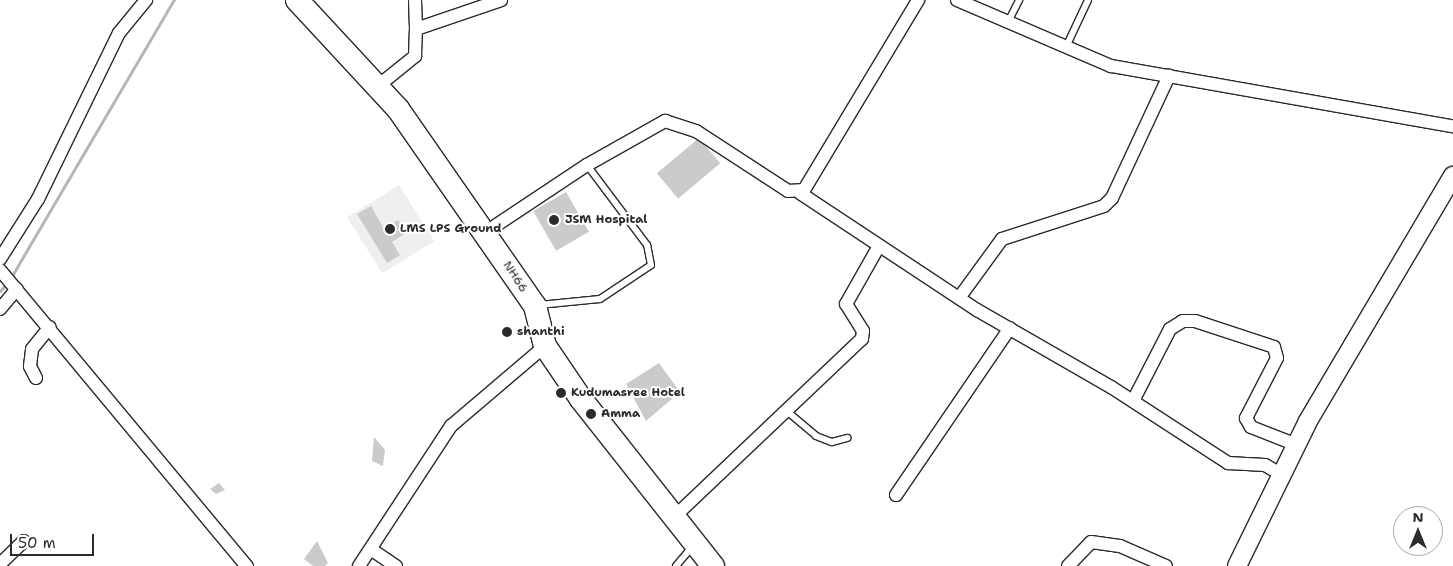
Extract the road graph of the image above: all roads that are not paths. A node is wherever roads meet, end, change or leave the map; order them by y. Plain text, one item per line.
1 (146, 0) edge
2 (297, 0) edge
3 (415, 0) edge
4 (501, 0) edge
5 (918, 0) edge
6 (957, 0) edge
7 (1019, 0) edge
8 (1088, 0) edge
9 (1008, 22) junction
10 (416, 29) junction
11 (1066, 47) junction
12 (1170, 76) junction
13 (378, 86) junction
14 (1453, 126) edge
15 (587, 164) junction
16 (1453, 176) edge
17 (800, 192) junction
18 (486, 232) junction
19 (879, 246) junction
20 (0, 259) edge
21 (0, 270) edge
22 (15, 286) junction
23 (959, 298) junction
24 (535, 306) junction
25 (0, 309) edge
26 (50, 327) junction
27 (1010, 328) junction
28 (545, 346) junction
29 (36, 378) dead end
30 (1133, 401) junction
31 (789, 413) junction
32 (847, 438) dead end
33 (1297, 445) junction
34 (1282, 475) junction
35 (896, 495) dead end
36 (672, 518) junction
37 (24, 541) dead end
38 (693, 546) junction
39 (372, 550) junction
40 (0, 564) edge
41 (247, 566) edge
42 (359, 566) edge
43 (396, 566) edge
44 (676, 566) edge
45 (713, 566) edge
46 (1068, 566) edge
47 (1166, 566) edge
48 (1237, 566) edge

1 - 20 street
2 - 13 highway, NH66 / NH66
3 - 10 street
4 - 10 street
5 - 17 street
6 - 9 street
7 - 9 lane
8 - 11 lane
9 - 11 street
10 - 13 street
11 - 12 street
12 - 14 street
12 - 23 street
13 - 18 highway, NH66 / NH66
15 - 17 street
15 - 18 street
15 - 24 lane
16 - 33 street
17 - 19 street
18 - 24 highway, NH66 / NH66
19 - 23 street
19 - 31 street
21 - 22 street
22 - 25 street
22 - 26 street
23 - 27 street
24 - 28 highway, NH66 / NH66
26 - 29 street
26 - 41 street
27 - 30 street
27 - 35 street
28 - 36 highway, NH66 / NH66
28 - 39 street
30 - 33 street
30 - 34 street
31 - 32 lane
31 - 36 street
33 - 34 street
34 - 48 street
36 - 38 highway, NH66 / NH66
37 - 40 street
38 - 44 lane
38 - 45 highway, NH66 / NH66
39 - 42 street
39 - 43 street
46 - 47 street

